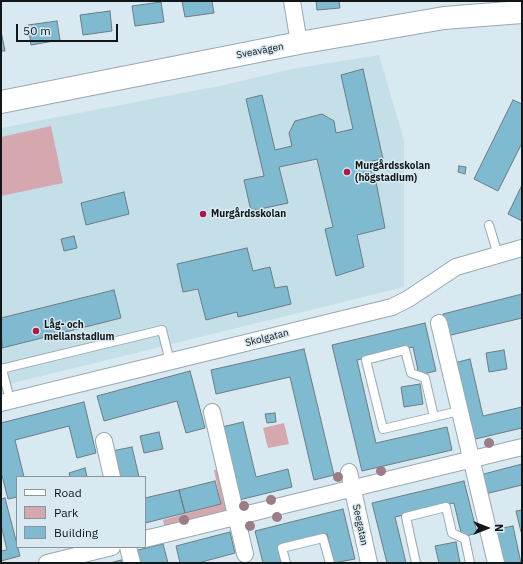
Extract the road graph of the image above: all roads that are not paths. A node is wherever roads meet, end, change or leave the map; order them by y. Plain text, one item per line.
1 (292, 1) edge
2 (522, 12) edge
3 (299, 43) junction
4 (1, 102) edge
5 (489, 225) dead end
6 (522, 248) edge
7 (498, 254) junction
8 (439, 323) dead end
9 (170, 362) junction
10 (1, 369) edge
11 (5, 402) edge
12 (459, 410) junction
13 (212, 412) dead end
14 (434, 417) junction
15 (104, 441) dead end
16 (522, 447) edge
17 (471, 459) junction
18 (349, 472) dead end
19 (112, 476) edge
20 (352, 487) junction
21 (237, 518) junction
22 (146, 539) edge
23 (108, 548) edge
24 (128, 548) edge
25 (245, 554) dead end
26 (48, 563) edge
27 (132, 563) edge
28 (286, 563) edge
29 (330, 563) edge
30 (369, 563) edge
31 (416, 563) edge
32 (470, 563) edge
33 (496, 563) edge

1 - 3 street
2 - 3 main road, Sveavägen
3 - 4 main road, Sveavägen
5 - 7 lane
6 - 7 street, Skolgatan
7 - 9 street, Skolgatan
8 - 12 street
9 - 10 lane
9 - 11 street, Skolgatan
10 - 11 lane
12 - 14 lane
12 - 17 street
13 - 21 street
14 - 14 lane
15 - 19 street
16 - 17 street
17 - 20 street
17 - 33 street
18 - 20 street
20 - 21 street
20 - 30 street, Seegatan
21 - 22 street
21 - 25 street
23 - 26 street
24 - 27 street
28 - 29 lane
31 - 32 lane

